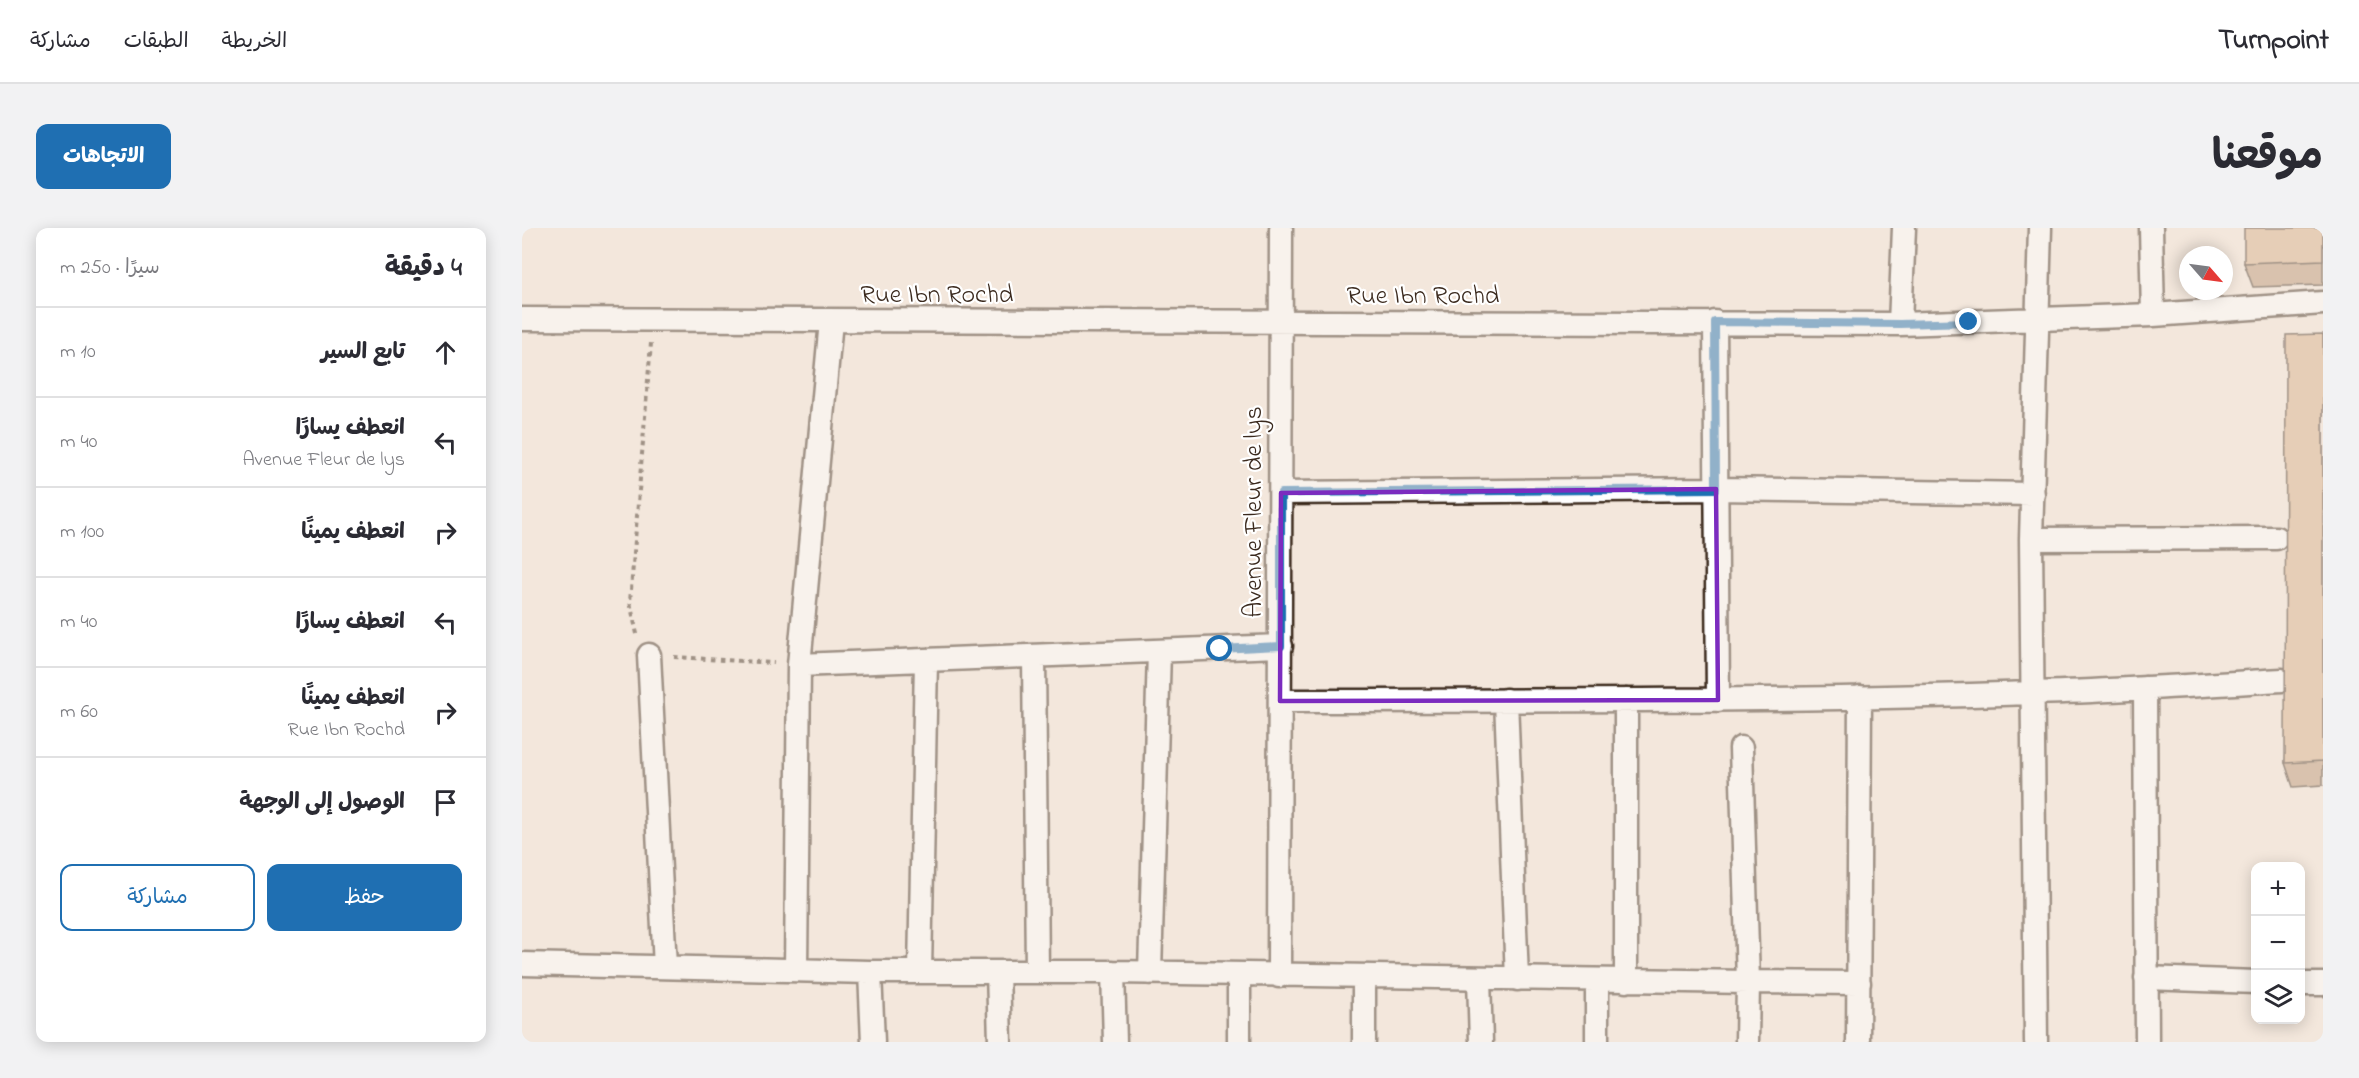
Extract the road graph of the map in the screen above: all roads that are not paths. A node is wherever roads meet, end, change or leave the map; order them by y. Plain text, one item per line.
1 (1281, 228) edge
2 (1904, 228) edge
3 (2040, 228) edge
4 (2151, 228) edge
5 (2323, 303) edge
6 (2153, 315) junction
7 (522, 319) edge
8 (2037, 320) junction
9 (831, 321) junction
10 (1281, 322) junction
11 (1715, 322) junction
12 (1900, 324) junction
13 (1716, 489) junction
14 (1281, 493) junction
15 (2032, 494) junction
16 (2276, 538) dead end
17 (2031, 539) junction
18 (1281, 646) junction
19 (1159, 651) junction
20 (649, 655) road end
21 (1034, 656) junction
22 (926, 660) junction
23 (799, 665) junction
24 (2282, 680) dead end
25 (2145, 688) junction
26 (2032, 693) junction
27 (1860, 697) junction
28 (1506, 700) junction
29 (1626, 700) junction
30 (1718, 700) junction
31 (1281, 701) junction
32 (1741, 748) dead end
33 (522, 964) edge
34 (664, 967) junction
35 (796, 970) junction
36 (870, 972) junction
37 (920, 972) junction
38 (998, 972) junction
39 (1037, 972) junction
40 (1113, 972) junction
41 (1150, 973) junction
42 (1239, 976) junction
43 (1279, 976) junction
44 (1364, 977) junction
45 (2146, 978) junction
46 (1479, 979) junction
47 (1517, 979) junction
48 (1597, 980) junction
49 (1626, 981) junction
50 (1748, 982) junction
51 (2251, 982) edge
52 (1859, 983) junction
53 (2305, 984) edge
54 (2323, 984) edge
55 (873, 1042) edge
56 (1000, 1042) edge
57 (1115, 1042) edge
58 (1239, 1042) edge
59 (1364, 1042) edge
60 (1481, 1042) edge
61 (1597, 1042) edge
62 (1747, 1042) edge
63 (1858, 1042) edge
64 (2036, 1042) edge
65 (2146, 1042) edge

1 - 10 street, Avenue Fleur de lys
2 - 12 street
3 - 8 street
4 - 6 street
5 - 6 street, Rue Ibn Rochd
6 - 8 street, Rue Ibn Rochd
7 - 9 street, Rue Ibn Rochd
8 - 12 street, Rue Ibn Rochd
8 - 15 street
9 - 10 street, Rue Ibn Rochd
9 - 23 street
10 - 11 street, Rue Ibn Rochd
10 - 14 street, Avenue Fleur de lys
11 - 12 street, Rue Ibn Rochd
11 - 13 street
13 - 14 street
13 - 15 street
13 - 30 street
14 - 18 street, Avenue Fleur de lys
15 - 17 street
16 - 17 street
17 - 26 street
18 - 19 street
18 - 31 street, Avenue Fleur de lys
19 - 21 street
19 - 41 street
20 - 34 street
21 - 22 street
21 - 39 street
22 - 23 street
22 - 37 street
23 - 35 street
24 - 25 street
25 - 26 street
25 - 45 street
26 - 27 street
26 - 64 street
27 - 30 street
27 - 52 street
28 - 29 street
28 - 31 street
28 - 47 street
29 - 30 street
29 - 49 street
31 - 43 street, Avenue Fleur de lys
32 - 50 street
33 - 34 street
34 - 35 street
35 - 36 street
36 - 37 street
36 - 55 street
37 - 38 street
38 - 39 street
38 - 56 street
39 - 40 street
40 - 41 street
40 - 57 street
41 - 42 street
42 - 43 street
42 - 58 street
43 - 44 street
44 - 46 street
44 - 59 street
45 - 51 street
45 - 65 street
46 - 47 street
46 - 60 street
47 - 48 street
48 - 49 street
48 - 61 street
49 - 50 street
50 - 52 street
50 - 62 street
52 - 63 street
53 - 54 street

